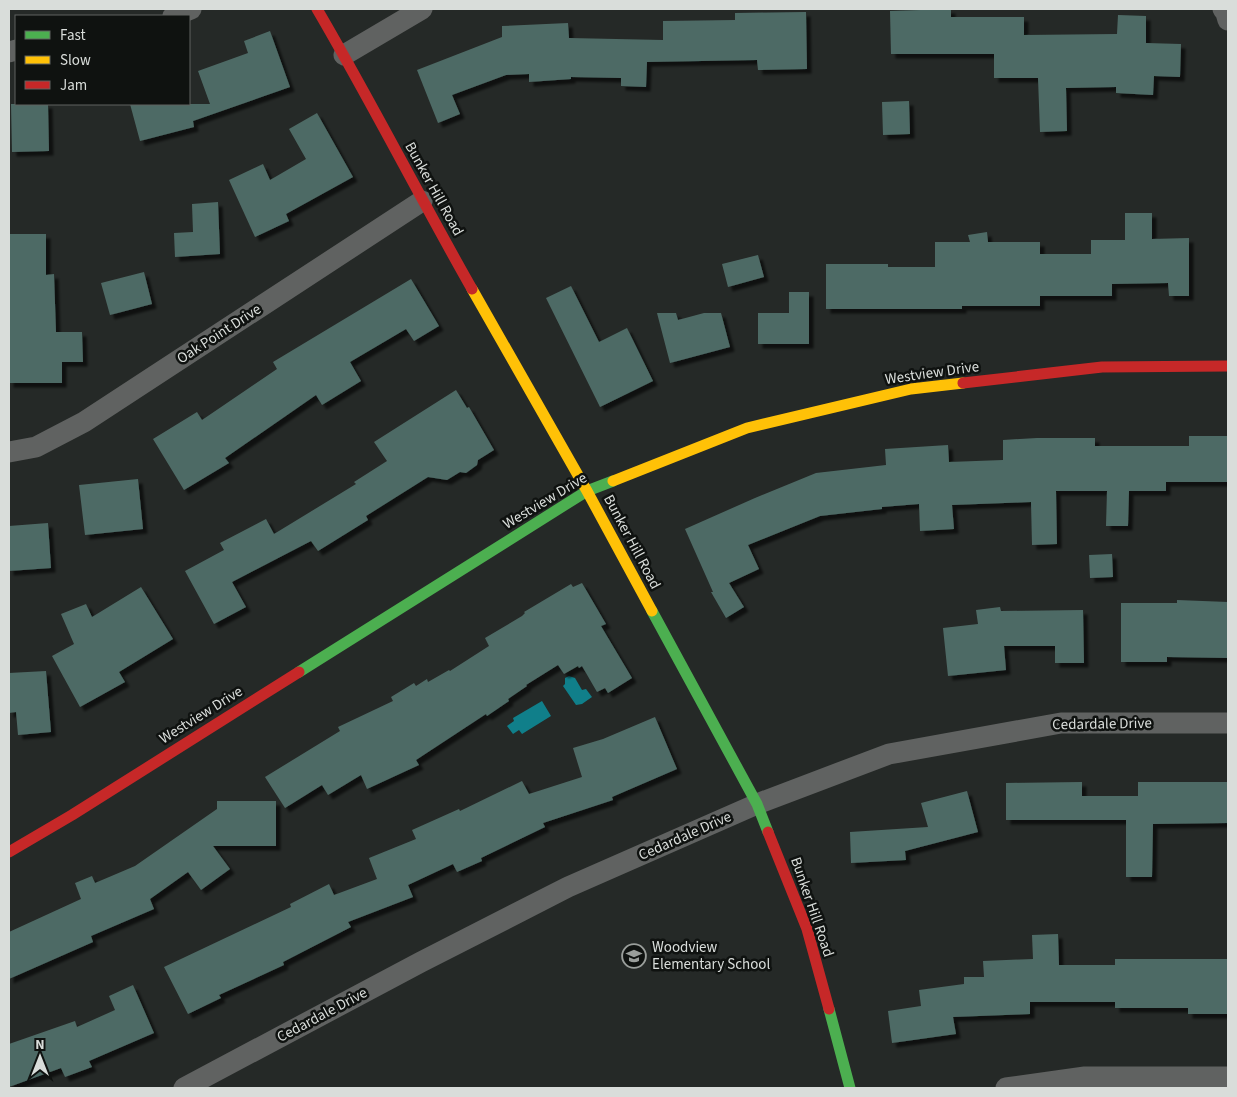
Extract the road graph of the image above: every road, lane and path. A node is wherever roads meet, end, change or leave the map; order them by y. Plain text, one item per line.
1 (191, 9) edge
2 (317, 9) edge
3 (422, 9) edge
4 (1223, 9) edge
5 (176, 15) edge
6 (1228, 20) edge
7 (344, 55) junction
8 (422, 201) junction
9 (1228, 366) edge
10 (9, 452) edge
11 (587, 491) junction
12 (1228, 724) edge
13 (757, 804) junction
14 (9, 852) edge
15 (1228, 1077) edge
16 (184, 1088) edge
17 (850, 1088) edge
18 (1006, 1088) edge

1 - 5 street
2 - 7 main road, Bunker Hill Road
3 - 7 street
4 - 6 street
7 - 8 main road, Bunker Hill Road
8 - 10 street, Oak Point Drive
8 - 11 main road, Bunker Hill Road
9 - 11 main road, Westview Drive
11 - 13 main road, Bunker Hill Road
11 - 14 main road, Westview Drive
12 - 13 street, Cedardale Drive
13 - 16 street, Cedardale Drive
13 - 17 main road, Bunker Hill Road
15 - 18 street

